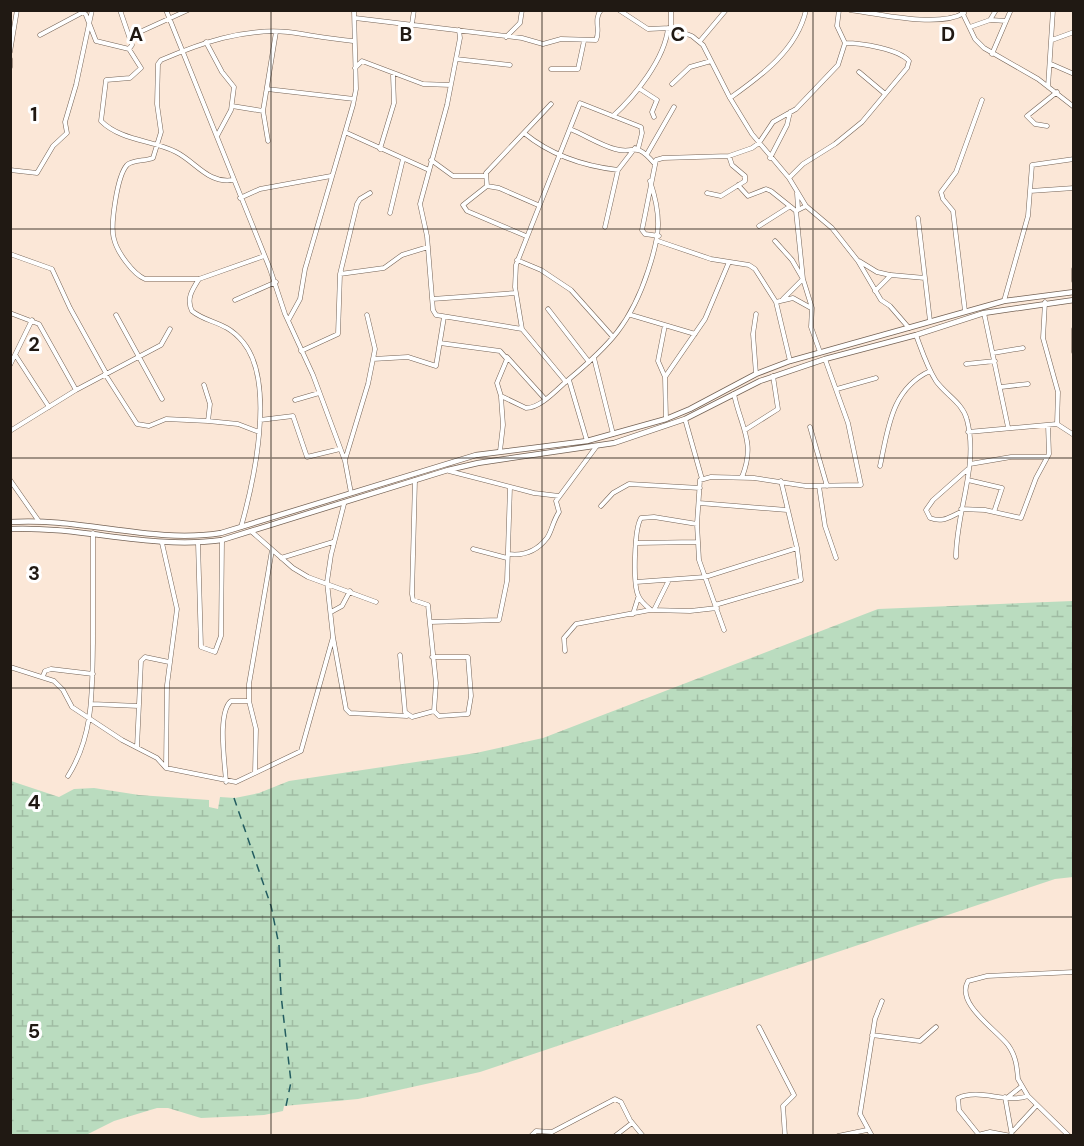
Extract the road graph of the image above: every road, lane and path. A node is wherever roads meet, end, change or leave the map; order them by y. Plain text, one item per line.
1 (17, 10) edge
2 (120, 10) edge
3 (166, 10) edge
4 (188, 10) edge
5 (354, 10) edge
6 (414, 10) edge
7 (522, 10) edge
8 (601, 10) edge
9 (619, 10) edge
10 (671, 10) edge
11 (726, 10) edge
12 (806, 10) edge
13 (839, 10) edge
14 (996, 10) edge
15 (1053, 10) edge
16 (87, 11) edge
17 (851, 11) edge
18 (963, 12) edge
19 (1010, 12) dead end
20 (168, 18) junction
21 (356, 18) junction
22 (990, 20) junction
23 (88, 21) junction
24 (1006, 21) junction
25 (412, 24) junction
26 (970, 27) junction
27 (670, 28) junction
28 (459, 30) junction
29 (276, 32) junction
30 (1074, 32) edge
31 (40, 35) dead end
32 (131, 36) junction
33 (506, 37) junction
34 (1052, 40) junction
35 (353, 41) junction
36 (584, 41) junction
37 (700, 41) junction
38 (206, 42) junction
39 (845, 43) junction
40 (129, 49) junction
41 (182, 51) junction
42 (10, 52) edge
43 (992, 54) junction
44 (10, 59) edge
45 (456, 59) junction
46 (711, 61) junction
47 (1051, 64) junction
48 (510, 65) dead end
49 (10, 67) edge
50 (355, 68) junction
51 (551, 69) dead end
52 (859, 72) dead end
53 (1074, 74) edge
54 (393, 75) junction
55 (672, 84) dead end
56 (451, 85) junction
57 (1048, 87) junction
58 (267, 89) junction
59 (639, 89) junction
60 (1057, 92) junction
61 (884, 93) junction
62 (730, 98) junction
63 (354, 99) junction
64 (982, 100) dead end
65 (551, 104) dead end
66 (232, 106) junction
67 (674, 107) dead end
68 (1074, 107) edge
69 (263, 111) junction
70 (790, 112) junction
71 (613, 116) junction
72 (654, 117) dead end
73 (1047, 126) dead end
74 (570, 129) junction
75 (347, 133) junction
76 (524, 134) junction
77 (217, 136) junction
78 (268, 141) dead end
79 (759, 143) junction
80 (158, 146) junction
81 (637, 148) junction
82 (380, 149) junction
83 (646, 154) junction
84 (560, 155) junction
85 (729, 156) junction
86 (770, 158) junction
87 (403, 159) junction
88 (1074, 159) edge
89 (431, 160) junction
90 (654, 163) junction
91 (10, 170) edge
92 (429, 170) junction
93 (618, 170) junction
94 (331, 176) junction
95 (484, 176) junction
96 (789, 178) junction
97 (233, 180) junction
98 (650, 181) junction
99 (487, 186) junction
100 (738, 186) junction
101 (1074, 188) edge
102 (1030, 191) junction
103 (797, 192) junction
104 (370, 193) dead end
105 (707, 193) dead end
106 (240, 198) junction
107 (538, 205) junction
108 (806, 206) junction
109 (789, 207) junction
110 (797, 210) junction
111 (390, 213) dead end
112 (918, 218) dead end
113 (759, 226) dead end
114 (605, 227) dead end
115 (526, 236) junction
116 (658, 238) junction
117 (775, 241) dead end
118 (428, 247) junction
119 (10, 254) edge
120 (264, 256) junction
121 (518, 260) junction
122 (858, 261) junction
123 (729, 262) junction
124 (803, 267) junction
125 (797, 269) junction
126 (1074, 269) edge
127 (340, 274) junction
128 (891, 275) junction
129 (925, 278) junction
130 (199, 279) junction
131 (804, 279) junction
132 (1074, 281) edge
133 (276, 282) junction
134 (875, 291) junction
135 (516, 292) junction
136 (1074, 292) edge
137 (432, 298) junction
138 (783, 299) junction
139 (235, 300) dead end
140 (1074, 300) edge
141 (1004, 301) junction
142 (776, 302) junction
143 (1045, 302) junction
144 (812, 308) junction
145 (548, 309) dead end
146 (965, 311) junction
147 (10, 313) edge
148 (984, 313) junction
149 (756, 314) dead end
150 (116, 315) dead end
151 (366, 315) dead end
152 (631, 315) junction
153 (444, 316) junction
154 (289, 319) junction
155 (32, 320) junction
156 (930, 321) junction
157 (665, 325) junction
158 (909, 327) junction
159 (170, 329) dead end
160 (522, 329) junction
161 (1074, 329) edge
162 (695, 334) junction
163 (916, 335) junction
164 (613, 337) junction
165 (441, 343) junction
166 (1023, 348) dead end
167 (301, 351) junction
168 (1074, 351) edge
169 (820, 352) junction
170 (993, 353) junction
171 (16, 356) junction
172 (506, 356) junction
173 (138, 358) junction
174 (373, 358) junction
175 (594, 358) junction
176 (825, 359) junction
177 (995, 360) junction
178 (790, 361) junction
179 (589, 362) junction
180 (966, 364) dead end
181 (10, 365) edge
182 (930, 371) junction
183 (105, 374) junction
184 (756, 374) junction
185 (773, 376) junction
186 (665, 378) junction
187 (876, 378) dead end
188 (567, 381) junction
189 (1028, 384) dead end
190 (204, 385) dead end
191 (1001, 387) junction
192 (837, 389) junction
193 (76, 390) junction
194 (319, 393) junction
195 (734, 394) junction
196 (501, 396) junction
197 (162, 399) dead end
198 (545, 399) junction
199 (294, 400) dead end
200 (49, 407) junction
201 (666, 419) junction
202 (685, 419) junction
203 (260, 420) junction
204 (208, 421) junction
205 (1057, 424) junction
206 (1048, 425) junction
207 (810, 426) dead end
208 (1008, 427) junction
209 (745, 430) junction
210 (10, 431) edge
211 (259, 432) junction
212 (968, 432) junction
213 (613, 434) junction
214 (1074, 435) edge
215 (587, 441) junction
216 (596, 447) junction
217 (340, 449) junction
218 (500, 451) junction
219 (1046, 457) junction
220 (345, 461) junction
221 (880, 466) dead end
222 (969, 466) junction
223 (448, 470) junction
224 (742, 477) junction
225 (702, 479) junction
226 (10, 480) edge
227 (415, 480) junction
228 (968, 480) junction
229 (781, 481) junction
230 (819, 486) junction
231 (827, 486) junction
232 (510, 487) junction
233 (700, 488) junction
234 (351, 494) junction
235 (559, 496) junction
236 (699, 503) junction
237 (344, 504) junction
238 (601, 506) dead end
239 (787, 510) junction
240 (961, 511) junction
241 (994, 512) junction
242 (38, 520) junction
243 (10, 522) edge
244 (697, 524) junction
245 (241, 527) junction
246 (10, 530) edge
247 (93, 532) junction
248 (252, 532) junction
249 (222, 540) junction
250 (334, 542) junction
251 (697, 542) junction
252 (162, 543) junction
253 (198, 543) junction
254 (636, 543) junction
255 (797, 548) junction
256 (474, 549) dead end
257 (272, 550) junction
258 (508, 556) junction
259 (956, 557) dead end
260 (281, 558) junction
261 (836, 558) dead end
262 (705, 577) junction
263 (327, 582) junction
264 (636, 582) junction
265 (669, 582) junction
266 (649, 583) junction
267 (350, 591) junction
268 (637, 591) junction
269 (639, 598) junction
270 (376, 602) dead end
271 (716, 607) junction
272 (652, 610) junction
273 (331, 612) junction
274 (633, 614) junction
275 (430, 622) junction
276 (724, 630) dead end
277 (333, 637) junction
278 (565, 651) dead end
279 (400, 655) dead end
280 (432, 657) junction
281 (169, 662) junction
282 (10, 667) edge
283 (93, 674) junction
284 (43, 676) junction
285 (249, 701) junction
286 (92, 704) junction
287 (139, 706) junction
288 (434, 711) junction
289 (408, 716) junction
290 (91, 719) junction
291 (137, 747) junction
292 (166, 768) junction
293 (255, 773) junction
294 (68, 776) dead end
295 (226, 782) junction
296 (1074, 972) edge
297 (882, 1001) dead end
298 (759, 1026) dead end
299 (936, 1027) dead end
300 (872, 1035) junction
301 (1022, 1086) junction
302 (1028, 1096) junction
303 (1007, 1097) junction
304 (1036, 1105) junction
305 (632, 1123) junction
306 (867, 1130) junction
307 (1012, 1134) edge
308 (978, 1135) edge
309 (531, 1136) edge
310 (615, 1136) edge
311 (643, 1136) edge
312 (785, 1136) edge
313 (838, 1136) edge
314 (872, 1136) edge
315 (1069, 1136) edge

1 - 42 street
2 - 32 street
3 - 20 street
4 - 20 street
5 - 21 street
6 - 25 street
7 - 33 street
8 - 36 street
9 - 27 street
10 - 27 street
11 - 37 street
12 - 62 street
13 - 39 street
14 - 22 street
15 - 34 street
16 - 23 street
16 - 31 street
17 - 18 street
18 - 26 street
19 - 24 street
20 - 32 street
20 - 41 street
21 - 25 street
21 - 35 street
22 - 24 street
22 - 26 street
23 - 40 street
23 - 91 street
24 - 43 street
25 - 28 street
26 - 43 street
27 - 37 street
27 - 59 street
28 - 33 street
28 - 45 street
29 - 35 street
29 - 38 street
29 - 58 street
30 - 34 street
32 - 40 street
33 - 36 street
34 - 47 street
35 - 50 street
36 - 51 street
37 - 46 street
38 - 41 street
38 - 66 street
39 - 61 street
39 - 70 street
40 - 80 street
41 - 77 street
41 - 80 street
43 - 57 street
44 - 49 street
45 - 48 street
45 - 56 street
46 - 55 street
46 - 62 street
47 - 53 street
47 - 57 street
50 - 54 street
50 - 63 street
52 - 61 street
54 - 56 street
54 - 82 street
56 - 89 street
57 - 60 street
58 - 63 street
58 - 69 street
59 - 71 street
59 - 72 street
60 - 68 street
60 - 73 street
61 - 96 street
62 - 79 street
63 - 75 street
64 - 146 street
65 - 76 street
66 - 69 street
66 - 77 street
67 - 83 street
69 - 78 street
70 - 79 street
70 - 86 street
71 - 74 street
71 - 81 street
74 - 81 street
74 - 84 street
75 - 82 street
75 - 94 street
76 - 84 street
76 - 95 street
77 - 97 street
79 - 85 street
79 - 86 street
80 - 97 street
80 - 130 street
81 - 83 street
81 - 93 street
82 - 87 street
83 - 90 street
84 - 93 street
84 - 107 street
85 - 90 street
85 - 100 street
86 - 96 street
87 - 92 street
87 - 111 street
88 - 102 street
89 - 92 street
89 - 95 street
90 - 98 street
92 - 118 street
93 - 114 street
94 - 106 street
94 - 154 street
95 - 99 street
96 - 103 street
97 - 106 street
98 - 116 street
98 - 116 street
99 - 107 street
99 - 115 street
100 - 105 street
100 - 109 street
101 - 102 street
102 - 141 street
103 - 108 street
103 - 110 street
104 - 127 street
106 - 120 street
107 - 115 street
108 - 110 street
108 - 122 street
109 - 110 street
109 - 113 street
110 - 124 street
112 - 129 street
115 - 121 street
116 - 123 street
116 - 152 street
117 - 125 street
118 - 127 street
118 - 137 street
119 - 183 street
120 - 130 street
120 - 133 street
121 - 135 street
121 - 164 street
122 - 128 street
122 - 134 street
123 - 142 street
123 - 162 street
124 - 125 street
124 - 131 street
125 - 131 street
126 - 132 street
127 - 167 street
128 - 129 street
128 - 134 street
129 - 156 street
130 - 203 street
131 - 138 street
131 - 144 street
133 - 139 street
133 - 154 street
134 - 158 street
135 - 137 street
135 - 160 street
136 - 141 street
137 - 153 street
138 - 142 street
138 - 144 street
140 - 143 street
141 - 146 street
142 - 178 street
143 - 148 street
143 - 205 street
144 - 169 street
145 - 179 street
146 - 156 street
147 - 155 street
148 - 163 street
148 - 170 street
149 - 184 street
150 - 173 street
151 - 174 street
152 - 157 street
152 - 164 street
153 - 160 street
153 - 165 street
154 - 167 street
155 - 171 street
155 - 193 street
156 - 158 street
157 - 162 street
157 - 186 street
158 - 169 street
159 - 173 street
160 - 188 street
161 - 168 street
162 - 186 street
163 - 176 street
163 - 182 street
164 - 175 street
165 - 172 street
165 - 174 street
166 - 170 street
167 - 194 street
169 - 178 street
170 - 177 street
171 - 181 street
171 - 200 street
172 - 196 street
172 - 198 street
173 - 183 street
173 - 197 street
174 - 220 street
175 - 179 street
175 - 213 street
176 - 185 street
176 - 192 street
177 - 180 street
177 - 191 street
178 - 184 street
179 - 188 street
182 - 212 street
182 - 221 street
183 - 193 street
183 - 204 street
184 - 201 street
185 - 195 street
185 - 209 street
186 - 201 street
187 - 192 street
188 - 198 street
188 - 215 street
189 - 191 street
190 - 204 street
191 - 208 street
192 - 231 street
193 - 200 street
194 - 199 street
194 - 217 street
195 - 202 street
195 - 209 street
196 - 198 street
196 - 218 street
200 - 210 street
201 - 213 street
202 - 216 street
202 - 225 street
203 - 211 street
203 - 217 street
204 - 211 street
205 - 206 street
205 - 214 street
206 - 208 street
206 - 219 street
207 - 231 street
208 - 212 street
209 - 224 street
211 - 245 street
212 - 222 street
213 - 215 street
215 - 218 street
216 - 223 street
216 - 235 street
217 - 220 street
218 - 234 street
219 - 222 street
219 - 241 street
220 - 234 street
222 - 228 street
222 - 240 street
223 - 227 street
223 - 232 street
224 - 225 street
224 - 229 street
225 - 233 street
226 - 242 street
227 - 237 street
227 - 275 street
228 - 240 street
228 - 241 street
229 - 230 street
229 - 239 street
230 - 231 street
230 - 261 street
232 - 235 street
232 - 258 street
233 - 236 street
233 - 238 street
234 - 245 street
235 - 258 street
236 - 239 street
236 - 244 street
237 - 248 street
237 - 250 street
239 - 255 street
240 - 241 street
240 - 259 street
242 - 243 street
242 - 245 street
244 - 251 street
244 - 254 street
246 - 247 street
247 - 252 street
247 - 283 street
248 - 249 street
248 - 257 street
249 - 253 street
249 - 253 street
250 - 260 street
250 - 263 street
251 - 254 street
251 - 262 street
252 - 253 street
252 - 281 street
254 - 264 street
255 - 262 street
255 - 271 street
256 - 258 street
257 - 260 street
257 - 285 street
258 - 275 street
260 - 263 street
262 - 265 street
262 - 271 street
263 - 267 street
263 - 273 street
264 - 266 street
264 - 268 street
265 - 266 street
265 - 272 street
266 - 268 street
267 - 270 street
267 - 273 street
268 - 269 street
269 - 272 street
269 - 274 street
271 - 272 street
271 - 276 street
272 - 274 street
273 - 277 street
274 - 278 street
275 - 280 street
277 - 289 street
277 - 293 street
279 - 289 street
280 - 288 street
280 - 288 street
281 - 287 street
281 - 292 street
282 - 284 street
283 - 284 street
283 - 286 street
284 - 290 street
285 - 293 street
285 - 295 street
286 - 287 street
286 - 290 street
287 - 291 street
288 - 289 street
290 - 291 street
290 - 294 street
291 - 292 street
292 - 295 street
293 - 295 street
296 - 301 street
297 - 300 street
298 - 312 street
299 - 300 street
300 - 306 street
301 - 302 street
301 - 303 street
302 - 303 street
302 - 304 street
303 - 307 street
303 - 308 street
304 - 307 street
304 - 315 street
305 - 309 street
305 - 310 street
305 - 311 street
306 - 313 street
306 - 314 street
307 - 308 street

